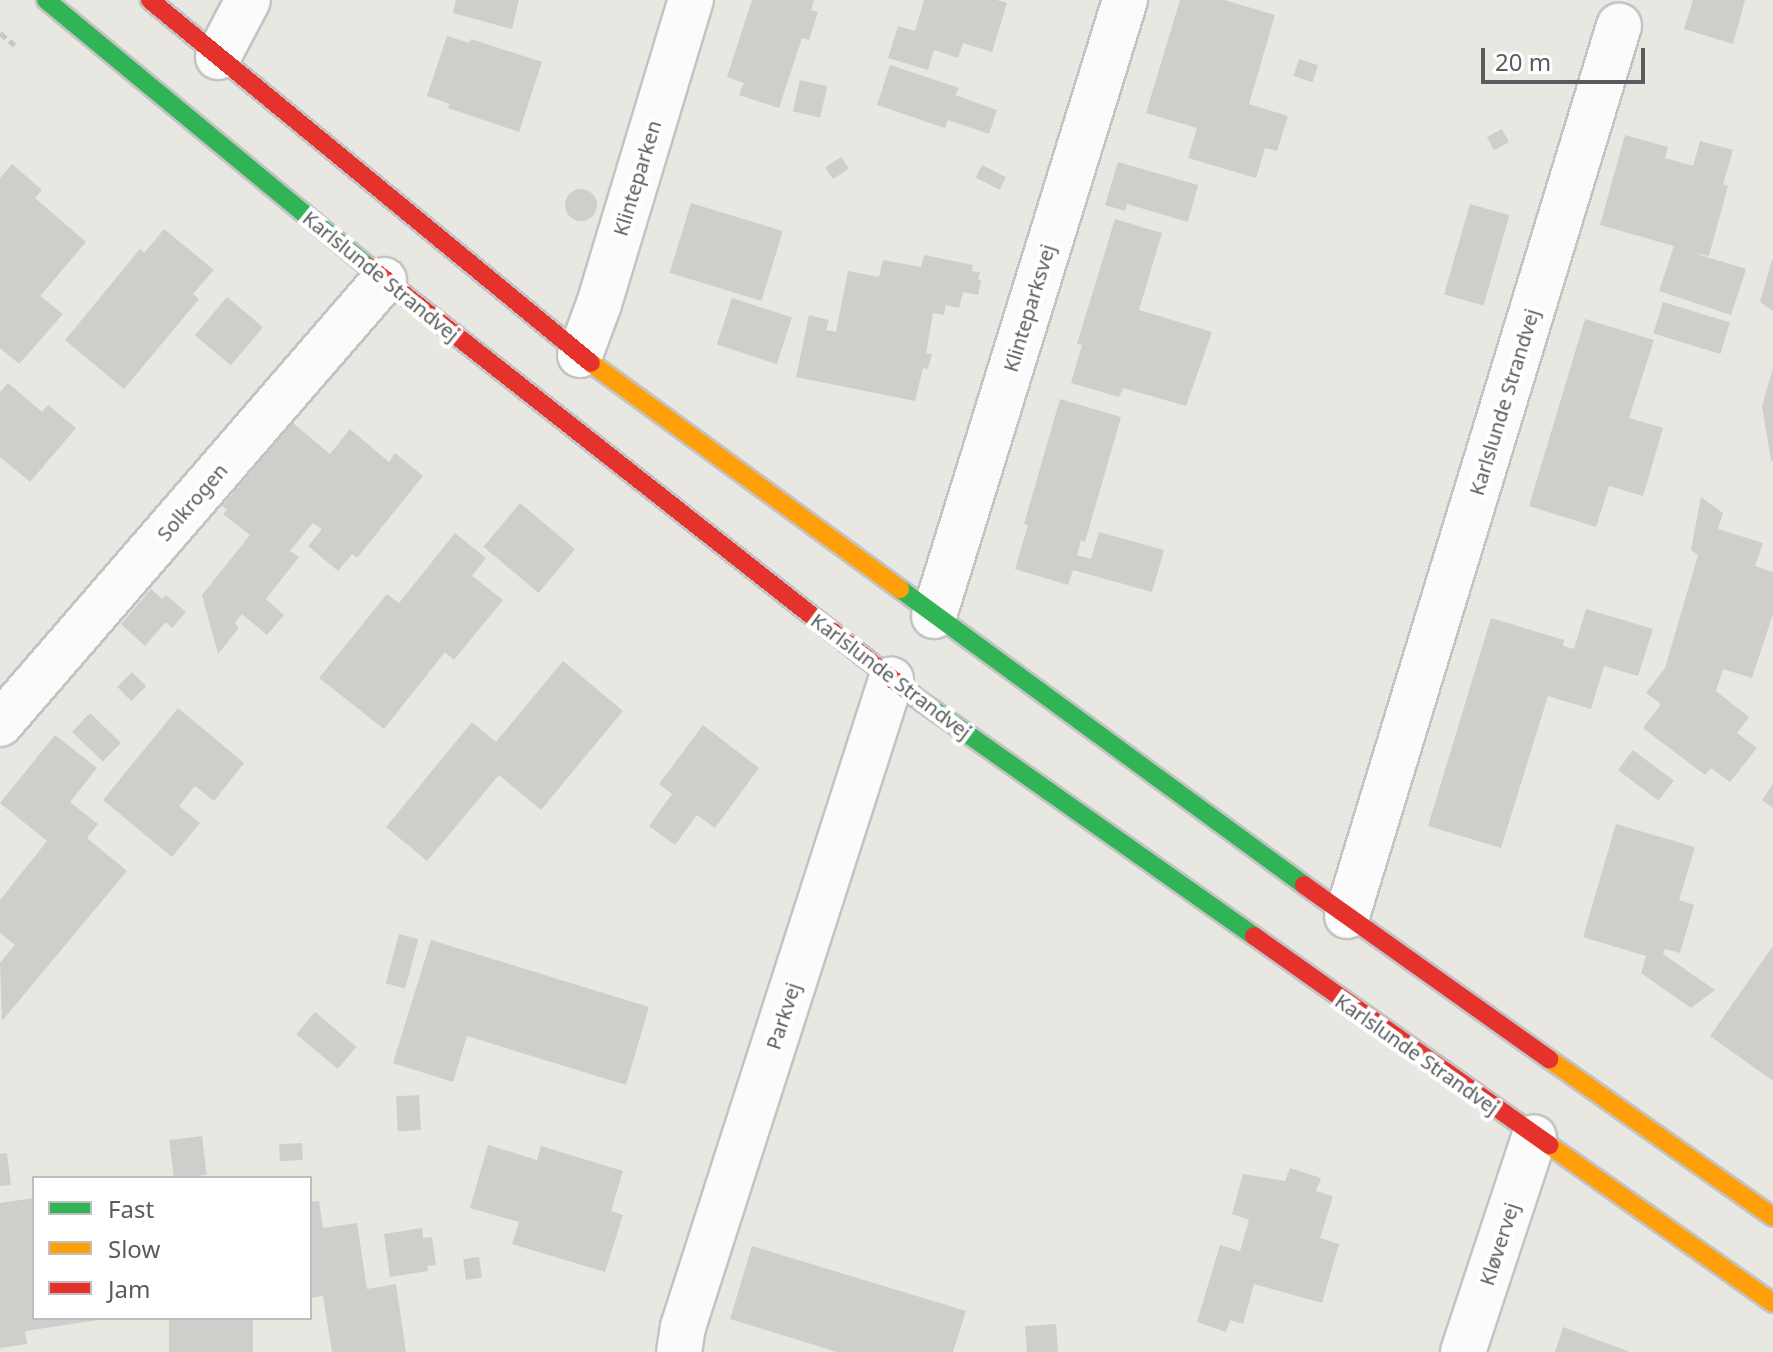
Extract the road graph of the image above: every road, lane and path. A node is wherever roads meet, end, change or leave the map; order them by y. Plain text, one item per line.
1 (46, 0) edge
2 (150, 0) edge
3 (248, 0) edge
4 (691, 0) edge
5 (1125, 0) edge
6 (1619, 26) dead end
7 (218, 57) junction
8 (384, 280) junction
9 (580, 355) junction
10 (934, 616) junction
11 (891, 680) junction
12 (0, 724) edge
13 (1347, 916) junction
14 (1534, 1137) junction
15 (1773, 1217) edge
16 (1773, 1303) edge
17 (679, 1352) edge
18 (1463, 1352) edge

1 - 8 main road, Karlslunde Strandvej
2 - 7 main road
3 - 7 street
4 - 9 street, Klinteparken
5 - 10 street, Klinteparksvej
6 - 13 street, Karlslunde Strandvej
7 - 9 main road
8 - 11 main road, Karlslunde Strandvej
8 - 12 street, Solkrogen
9 - 10 main road
10 - 13 main road
11 - 14 main road, Karlslunde Strandvej
11 - 17 street, Parkvej
13 - 15 main road
14 - 16 main road, Karlslunde Strandvej
14 - 18 street, Kløvervej

